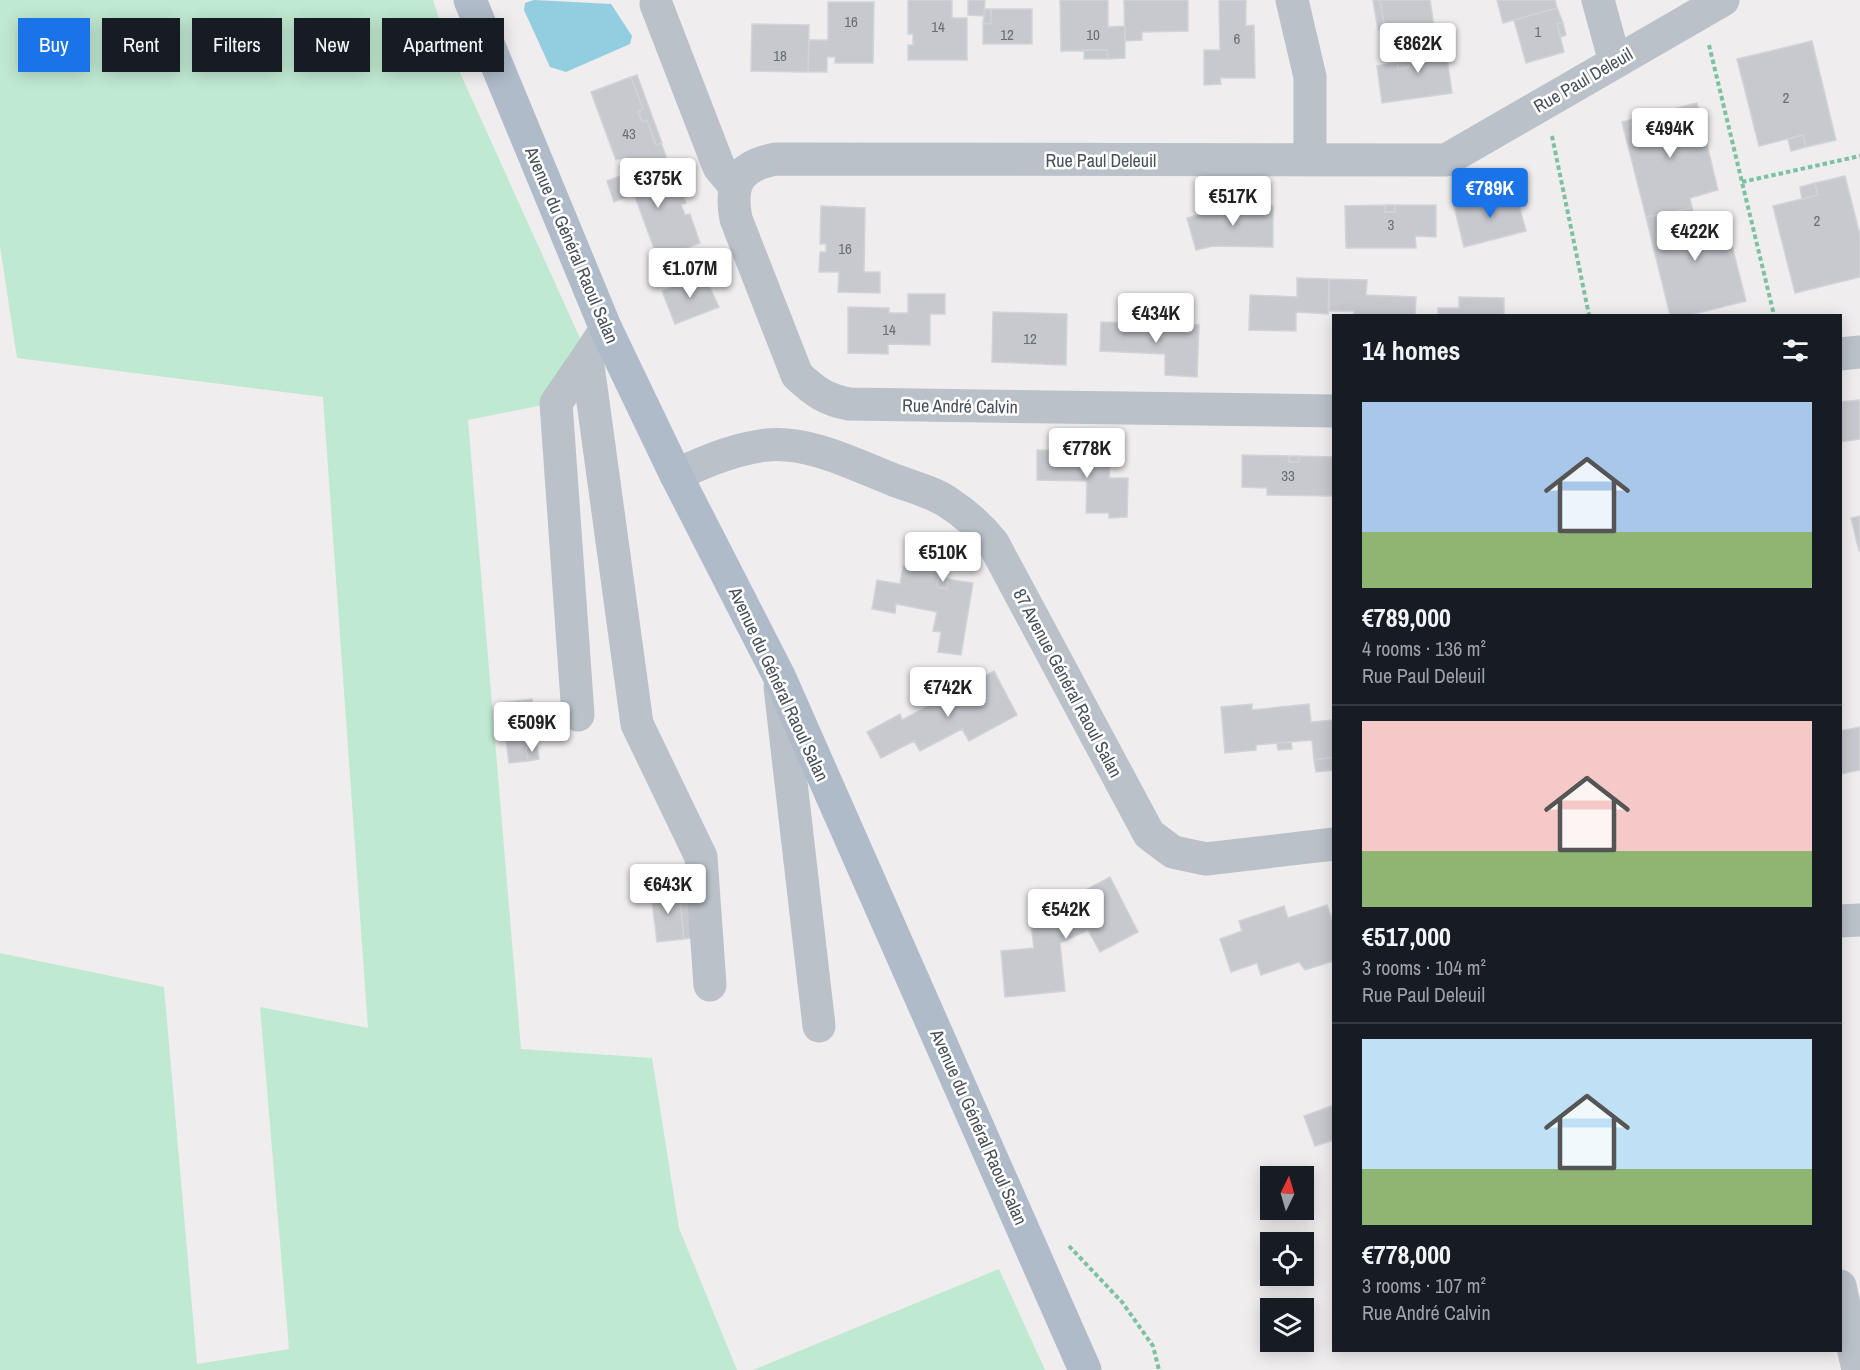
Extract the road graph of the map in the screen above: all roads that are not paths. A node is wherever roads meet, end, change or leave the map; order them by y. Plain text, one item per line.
1 (470, 0) edge
2 (1292, 0) edge
3 (1598, 0) edge
4 (1723, 0) edge
5 (656, 4) dead end
6 (1615, 62) junction
7 (1310, 160) junction
8 (735, 186) junction
9 (606, 329) junction
10 (1860, 352) edge
11 (1842, 354) edge
12 (587, 358) junction
13 (1332, 411) edge
14 (676, 475) junction
15 (779, 676) junction
16 (578, 715) dead end
17 (1332, 844) edge
18 (1860, 920) edge
19 (1842, 921) edge
20 (711, 985) dead end
21 (819, 1026) dead end
22 (1842, 1295) edge
23 (1085, 1370) edge
24 (1858, 1370) edge

1 - 9 main road, Avenue du Général Raoul Salan
2 - 7 street
3 - 6 street
4 - 6 street, Rue Paul Deleuil
5 - 8 street
6 - 7 street, Rue Paul Deleuil
7 - 8 street, Rue Paul Deleuil
8 - 13 street, Rue André Calvin
9 - 12 street
9 - 14 main road, Avenue du Général Raoul Salan
10 - 11 street
12 - 16 street
12 - 20 street
14 - 15 main road, Avenue du Général Raoul Salan
14 - 17 street, 87 Avenue Général Raoul Salan
15 - 21 street
15 - 23 main road, Avenue du Général Raoul Salan
18 - 19 street
22 - 24 street

